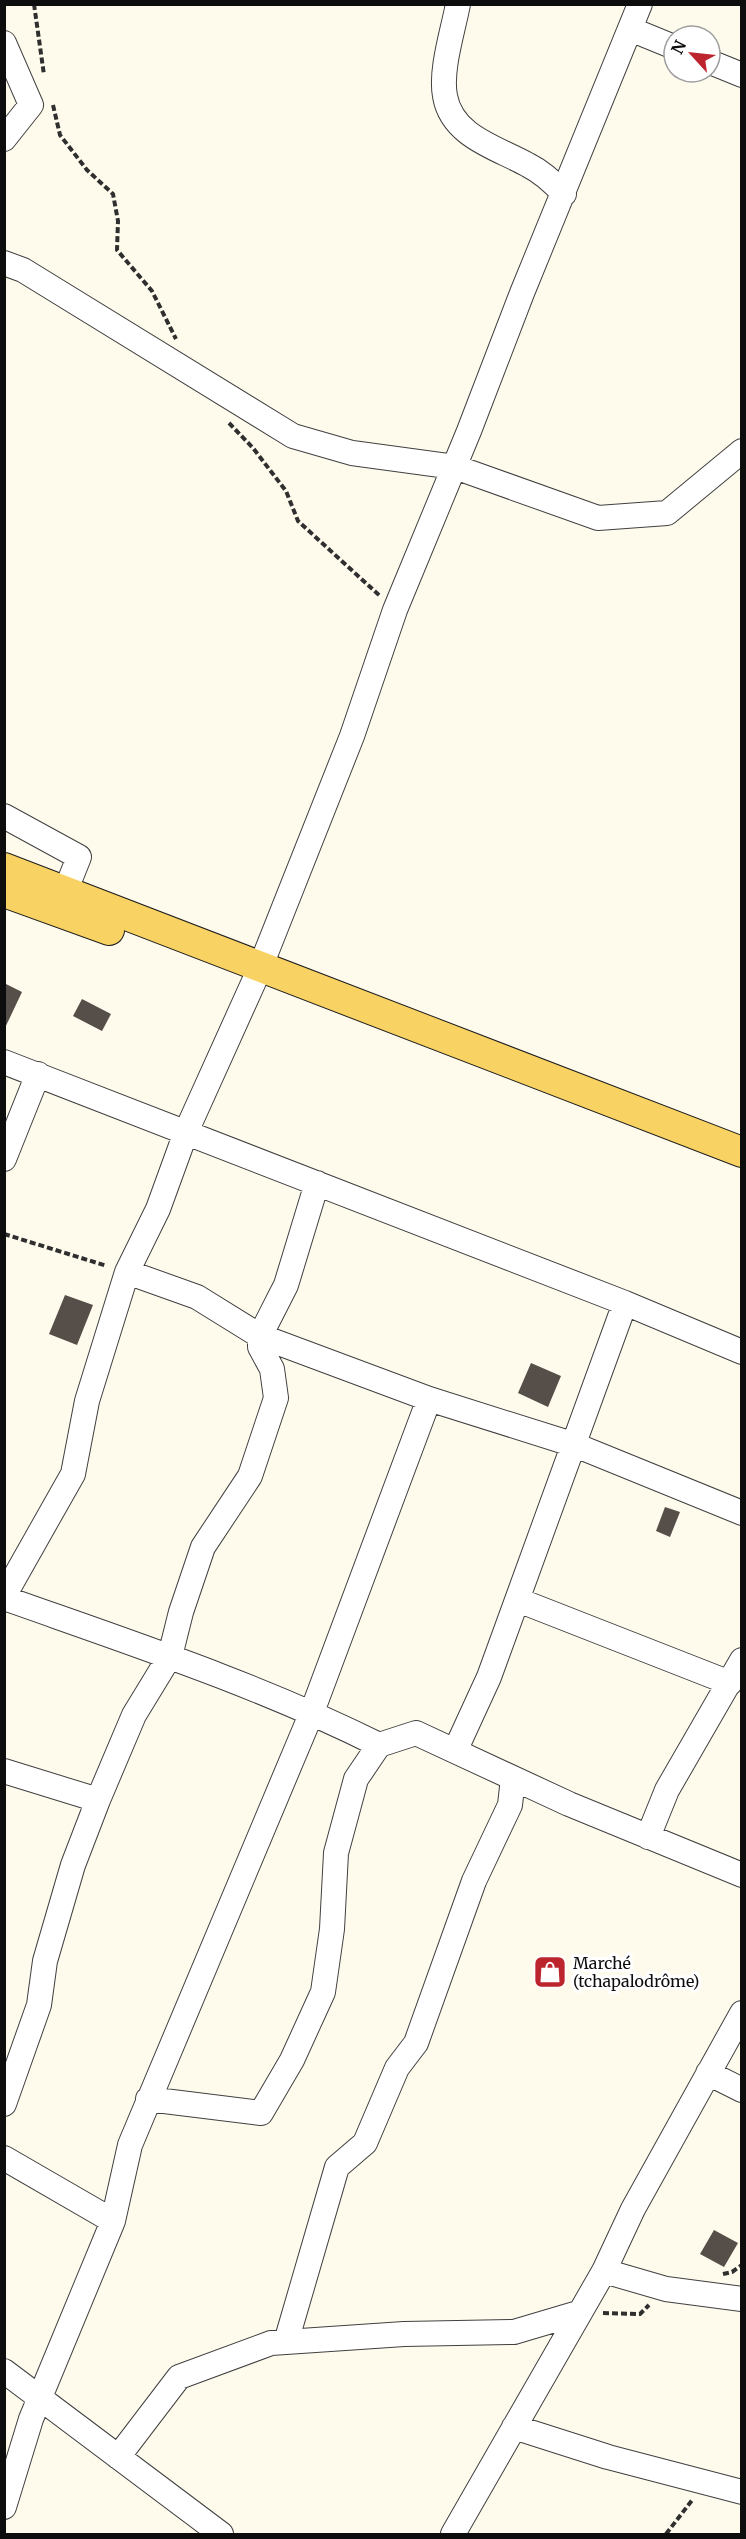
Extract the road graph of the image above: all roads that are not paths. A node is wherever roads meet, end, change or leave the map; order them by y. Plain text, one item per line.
1 (458, 4) edge
2 (640, 4) edge
3 (630, 29) junction
4 (662, 42) edge
5 (4, 43) edge
6 (722, 67) edge
7 (741, 75) edge
8 (4, 139) edge
9 (564, 194) junction
10 (4, 263) edge
11 (741, 451) edge
12 (455, 467) junction
13 (4, 816) edge
14 (4, 868) edge
15 (4, 892) edge
16 (65, 892) junction
17 (257, 974) junction
18 (4, 1062) edge
19 (38, 1074) junction
20 (186, 1132) junction
21 (741, 1152) edge
22 (4, 1159) edge
23 (741, 1166) edge
24 (317, 1183) junction
25 (127, 1272) junction
26 (625, 1303) junction
27 (260, 1336) junction
28 (741, 1352) edge
29 (429, 1399) junction
30 (575, 1445) junction
31 (741, 1513) edge
32 (4, 1597) edge
33 (518, 1600) junction
34 (170, 1656) junction
35 (741, 1660) edge
36 (730, 1683) junction
37 (312, 1712) junction
38 (379, 1745) junction
39 (455, 1751) junction
40 (4, 1771) edge
41 (513, 1778) junction
42 (98, 1800) junction
43 (648, 1837) junction
44 (741, 1875) edge
45 (741, 2013) edge
46 (708, 2073) junction
47 (741, 2090) edge
48 (148, 2099) junction
49 (4, 2104) edge
50 (4, 2158) edge
51 (113, 2221) junction
52 (604, 2271) junction
53 (741, 2299) edge
54 (578, 2313) junction
55 (286, 2342) junction
56 (4, 2371) edge
57 (40, 2398) junction
58 (514, 2427) junction
59 (118, 2457) junction
60 (741, 2492) edge
61 (4, 2507) edge
62 (221, 2535) edge
63 (453, 2535) edge

1 - 9 street
2 - 3 street
3 - 4 street
3 - 9 street
5 - 8 street
6 - 7 street
9 - 12 street
10 - 12 street
11 - 12 street
12 - 17 street
13 - 16 street
14 - 16 main road
15 - 17 main road
16 - 17 main road
17 - 20 street
17 - 21 main road
17 - 23 main road
18 - 19 street
19 - 20 street
19 - 22 street
20 - 24 street
20 - 25 street
24 - 26 street
24 - 27 street
25 - 27 street
25 - 32 street
26 - 28 street
26 - 30 street
27 - 29 street
27 - 34 street
29 - 30 street
29 - 37 street
30 - 31 street
30 - 33 street
32 - 34 street
33 - 36 street
33 - 39 street
34 - 37 street
34 - 42 street
35 - 36 street
36 - 43 street
37 - 38 street
37 - 48 street
38 - 39 street
38 - 48 street
39 - 41 street
40 - 42 street
41 - 43 street
41 - 55 street
42 - 49 street
43 - 44 street
45 - 46 street
46 - 47 street
46 - 52 street
48 - 51 street
50 - 51 street
51 - 57 street
52 - 53 street
52 - 54 street
54 - 55 street
54 - 58 street
55 - 59 street
56 - 57 street
57 - 59 street
57 - 61 street
58 - 60 street
58 - 63 street
59 - 62 street

